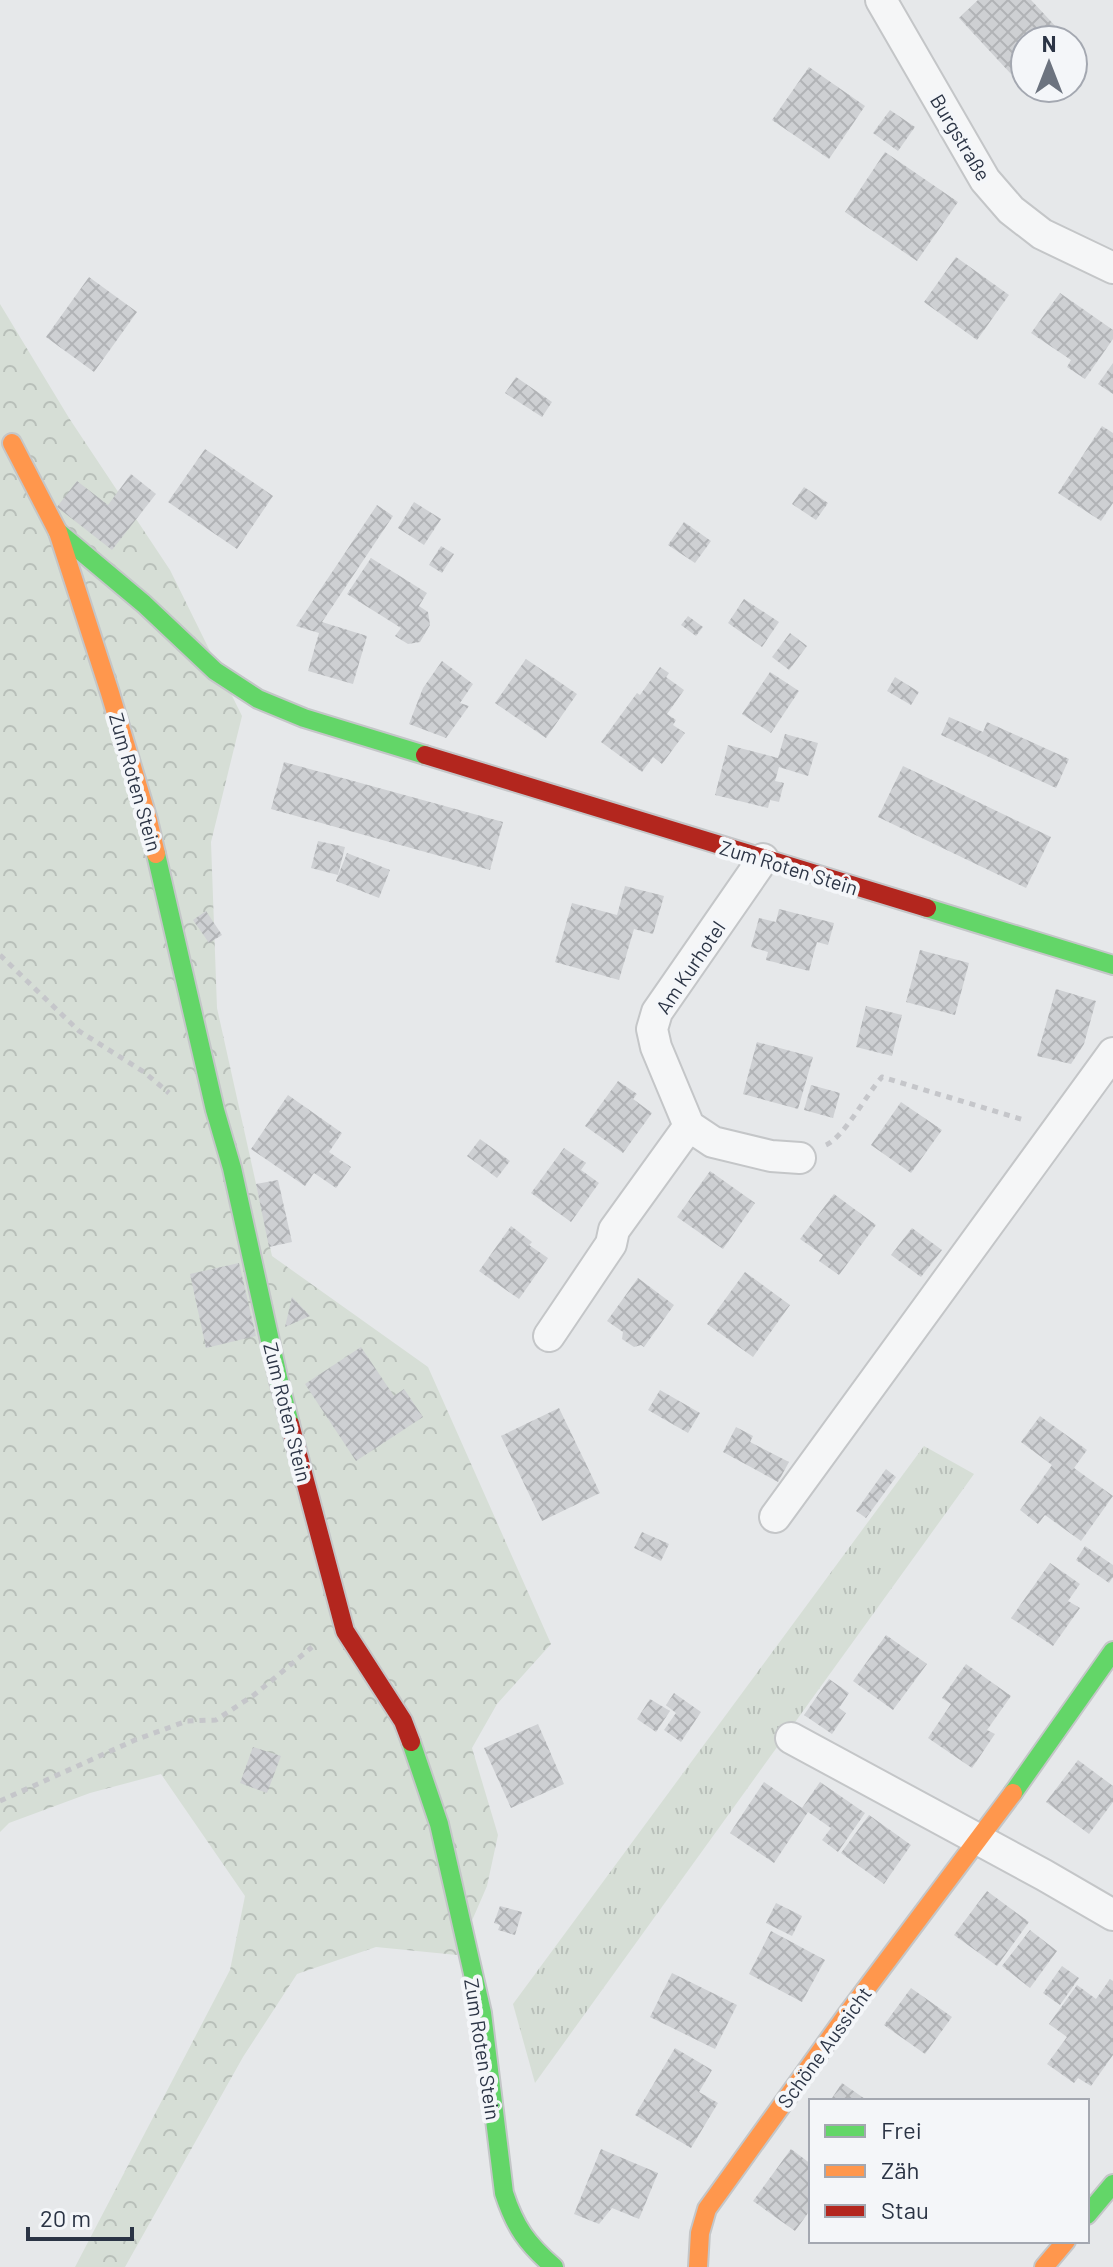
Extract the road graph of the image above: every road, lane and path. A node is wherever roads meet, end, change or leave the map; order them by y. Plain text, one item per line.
1 (881, 0) edge
2 (1113, 268) edge
3 (12, 443) dead end
4 (58, 532) junction
5 (763, 859) junction
6 (0, 955) edge
7 (1113, 965) edge
8 (1113, 1053) edge
9 (173, 1096) dead end
10 (689, 1126) junction
11 (1056, 1129) junction
12 (800, 1158) joint
13 (549, 1336) dead end
14 (775, 1517) dead end
15 (345, 1631) junction
16 (1113, 1651) edge
17 (791, 1738) dead end
18 (0, 1801) edge
19 (979, 1840) junction
20 (1113, 1915) edge
21 (1113, 2184) edge
22 (1089, 2213) edge
23 (1064, 2243) edge
24 (554, 2267) edge
25 (698, 2267) edge
26 (1044, 2267) edge

1 - 2 street, Burgstraße
3 - 4 street, Zum Roten Stein
4 - 5 street, Zum Roten Stein
4 - 15 street, Zum Roten Stein
5 - 7 street, Zum Roten Stein
5 - 10 street, Am Kurhotel
6 - 9 path
8 - 11 street
10 - 12 street
10 - 13 street
11 - 12 path
11 - 14 street
15 - 18 path
15 - 24 street, Zum Roten Stein
16 - 19 street, Schöne Aussicht
17 - 19 street
19 - 20 street
19 - 25 street, Schöne Aussicht
21 - 22 street
23 - 26 street

